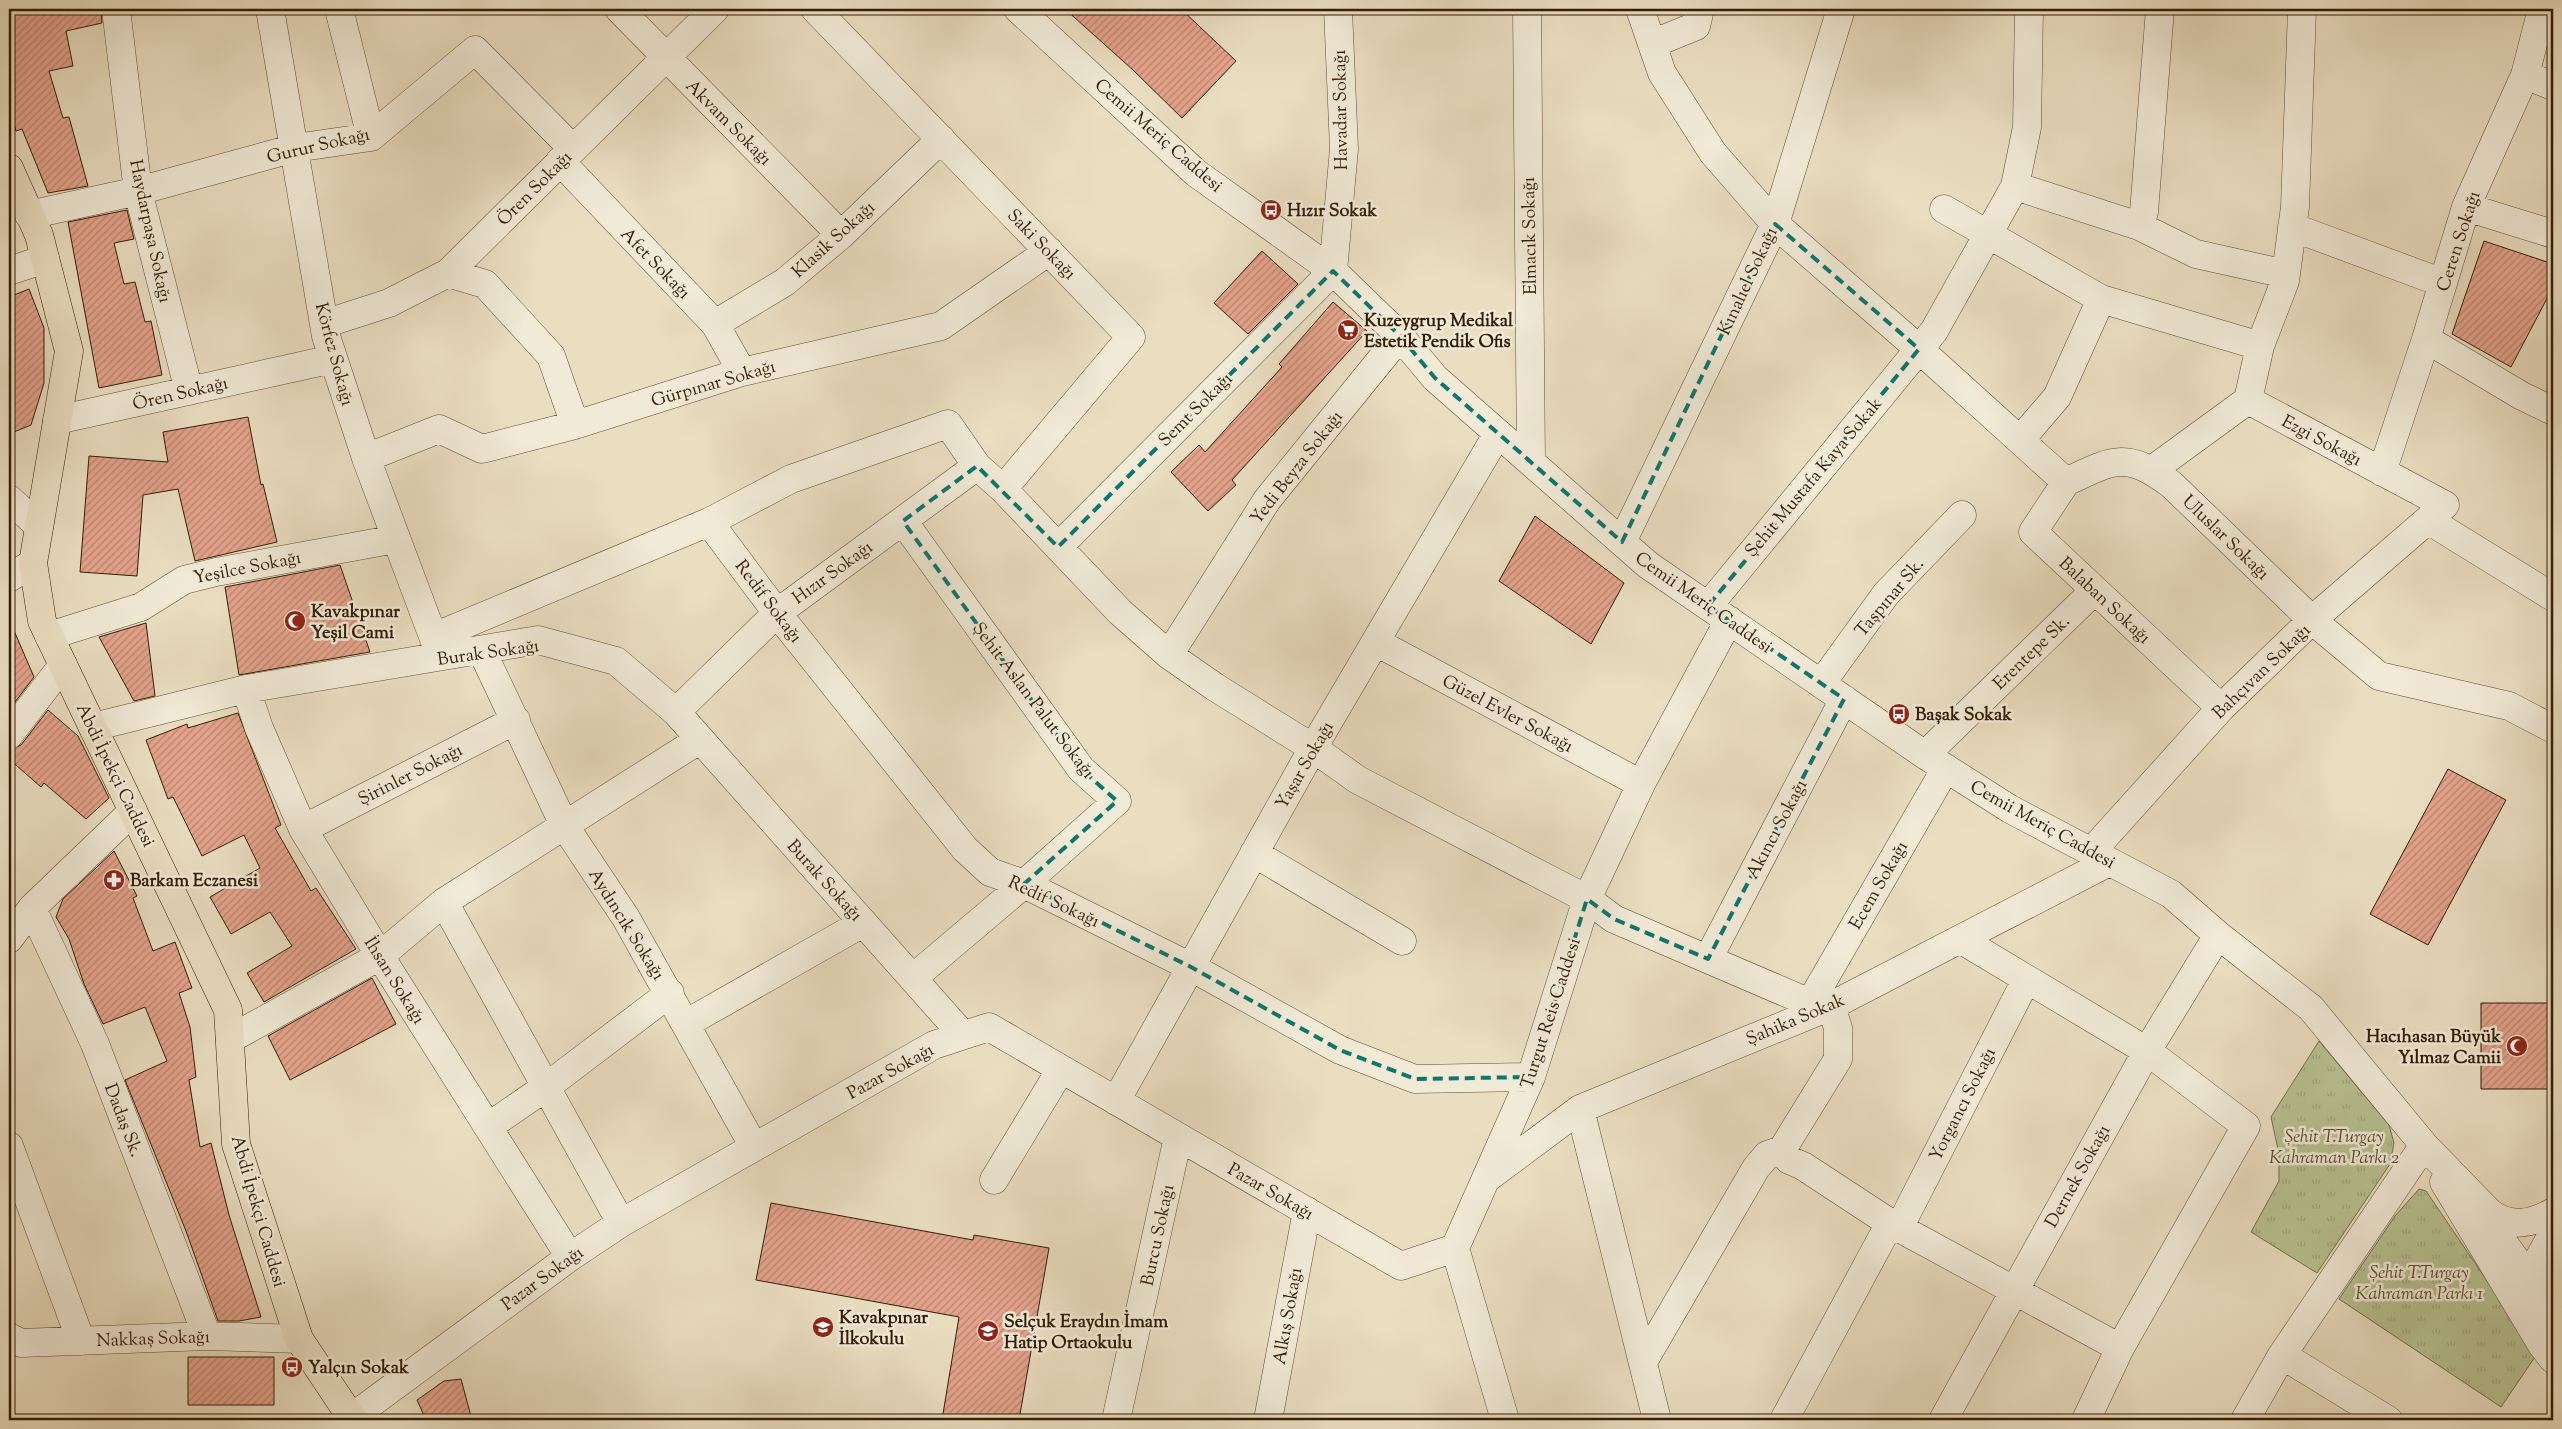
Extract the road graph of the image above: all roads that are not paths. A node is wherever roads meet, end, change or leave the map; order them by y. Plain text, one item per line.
1 (116, 9) edge
2 (270, 9) edge
3 (338, 9) edge
4 (619, 9) edge
5 (715, 9) edge
6 (815, 9) edge
7 (1018, 9) edge
8 (1338, 9) edge
9 (1527, 9) edge
10 (1640, 9) edge
11 (1700, 9) edge
12 (1841, 9) edge
13 (2029, 9) edge
14 (2160, 9) edge
15 (2302, 9) edge
16 (2542, 9) edge
17 (1652, 44) junction
18 (665, 58) junction
19 (2525, 75) junction
20 (2553, 86) edge
21 (371, 137) junction
22 (941, 139) junction
23 (295, 148) junction
24 (566, 155) junction
25 (9, 168) edge
26 (2015, 186) junction
27 (138, 191) junction
28 (2466, 207) junction
29 (1944, 209) dead end
30 (29, 215) junction
31 (1775, 224) junction
32 (2139, 226) junction
33 (2292, 227) junction
34 (841, 234) junction
35 (2553, 234) edge
36 (1987, 235) junction
37 (1049, 251) junction
38 (45, 259) junction
39 (9, 271) edge
40 (1332, 271) junction
41 (448, 273) junction
42 (2286, 274) junction
43 (2443, 283) junction
44 (2101, 299) junction
45 (324, 324) junction
46 (715, 324) junction
47 (1400, 336) junction
48 (2426, 339) junction
49 (2260, 346) junction
50 (1919, 349) junction
51 (333, 358) junction
52 (742, 372) junction
53 (189, 391) junction
54 (2248, 400) junction
55 (2553, 411) edge
56 (57, 420) junction
57 (575, 425) junction
58 (1498, 433) junction
59 (2021, 439) junction
60 (366, 458) junction
61 (1531, 462) junction
62 (977, 466) junction
63 (2152, 470) junction
64 (2382, 472) junction
65 (2066, 482) junction
66 (1004, 489) junction
67 (9, 499) edge
68 (2437, 512) junction
69 (1962, 515) dead end
70 (903, 521) junction
71 (709, 522) junction
72 (39, 526) junction
73 (396, 539) junction
74 (1622, 542) junction
75 (1058, 547) junction
76 (33, 563) junction
77 (9, 578) edge
78 (2095, 590) junction
79 (2553, 597) edge
80 (777, 613) junction
81 (1718, 613) junction
82 (2312, 620) junction
83 (49, 636) junction
84 (1376, 642) junction
85 (438, 648) junction
86 (482, 651) junction
87 (1169, 655) junction
88 (63, 665) junction
89 (1821, 684) junction
90 (246, 689) junction
91 (1844, 700) junction
92 (2221, 708) junction
93 (676, 712) junction
94 (516, 720) junction
95 (93, 728) junction
96 (2553, 728) edge
97 (9, 736) edge
98 (699, 740) junction
99 (1313, 748) junction
100 (1935, 762) junction
101 (1641, 784) junction
102 (133, 811) junction
103 (564, 825) junction
104 (303, 829) junction
105 (1254, 853) junction
106 (2100, 857) junction
107 (1024, 884) junction
108 (1587, 899) junction
109 (444, 902) junction
110 (32, 908) junction
111 (863, 923) junction
112 (2218, 935) junction
113 (9, 939) edge
114 (1960, 939) junction
115 (1402, 941) dead end
116 (380, 956) junction
117 (1708, 959) junction
118 (1191, 967) junction
119 (912, 978) junction
120 (2026, 980) junction
121 (670, 993) junction
122 (1820, 1004) junction
123 (687, 1023) junction
124 (963, 1035) junction
125 (230, 1039) junction
126 (2147, 1051) junction
127 (1061, 1069) junction
128 (1531, 1077) junction
129 (546, 1087) junction
130 (1116, 1101) junction
131 (1580, 1109) junction
132 (488, 1127) junction
133 (1178, 1137) junction
134 (2424, 1145) junction
135 (9, 1146) edge
136 (754, 1147) junction
137 (1782, 1150) junction
138 (994, 1180) dead end
139 (1485, 1180) junction
140 (2462, 1185) junction
141 (1307, 1211) junction
142 (2553, 1212) edge
143 (621, 1223) junction
144 (1894, 1225) junction
145 (2475, 1233) junction
146 (2553, 1234) edge
147 (1455, 1248) junction
148 (570, 1257) junction
149 (2535, 1271) edge
150 (2014, 1290) junction
151 (2541, 1319) edge
152 (207, 1336) junction
153 (9, 1337) edge
154 (299, 1339) junction
155 (81, 1341) junction
156 (2120, 1348) junction
157 (2282, 1355) junction
158 (2553, 1359) edge
159 (1643, 1362) junction
160 (352, 1420) edge
161 (1116, 1420) edge
162 (1268, 1420) edge
163 (1505, 1420) edge
164 (1657, 1420) edge
165 (1784, 1420) edge
166 (1944, 1420) edge
167 (2086, 1420) edge
168 (2245, 1420) edge
169 (2388, 1420) edge

1 - 27 street, Haydarpaşa Sokağı
2 - 23 street, Körfez Sokağı
3 - 21 street
4 - 18 street, Akvam Sokağı
5 - 18 street, Ören Sokağı
6 - 22 street, Saki Sokağı
7 - 40 street, Cemii Meriç Caddesi
8 - 40 street, Havadar Sokağı
9 - 61 street, Elmacık Sokağı
10 - 17 street
11 - 17 street
12 - 31 street, Kınalıel Sokağı
13 - 26 street, Şehit Mustafa Kaya Sokak
14 - 32 street
15 - 33 street
16 - 19 street, Ceren Sokağı
17 - 31 street
18 - 24 street, Ören Sokağı
18 - 34 street, Akvam Sokağı
19 - 20 street
19 - 28 street, Ceren Sokağı
21 - 23 street, Gurur Sokağı
21 - 24 street, Gurur Sokağı
22 - 34 street, Klasik Sokağı
22 - 37 street, Saki Sokağı
23 - 27 street, Gurur Sokağı
23 - 45 street, Körfez Sokağı
24 - 41 street, Ören Sokağı
24 - 46 street, Afet Sokağı
25 - 30 main road, Abdi İpekçi Caddesi
26 - 32 street
26 - 36 street, Şehit Mustafa Kaya Sokak
27 - 30 street, Gurur Sokağı
27 - 53 street, Haydarpaşa Sokağı
28 - 35 street
28 - 43 street, Ceren Sokağı
29 - 36 street
30 - 38 main road, Abdi İpekçi Caddesi
31 - 50 street
31 - 74 street, Kınalıel Sokağı
32 - 42 street
33 - 42 street
33 - 43 street
34 - 46 street, Klasik Sokağı
36 - 44 street
36 - 50 street, Şehit Mustafa Kaya Sokak
37 - 52 street, Gürpınar Sokağı
37 - 66 street, Saki Sokağı
38 - 39 street
38 - 56 main road, Abdi İpekçi Caddesi
40 - 47 street, Cemii Meriç Caddesi
40 - 75 street, Semt Sokağı
41 - 45 street, Ören Sokağı
41 - 57 street
42 - 49 street
43 - 48 street, Ceren Sokağı
44 - 49 street
44 - 59 street
45 - 51 street, Körfez Sokağı
46 - 52 street, Afet Sokağı
47 - 58 street, Cemii Meriç Caddesi
47 - 87 street, Yedi Beyza Sokağı
48 - 55 street
48 - 64 street, Ceren Sokağı
49 - 54 street
50 - 59 street
50 - 81 street, Şehit Mustafa Kaya Sokak
51 - 53 street, Ören Sokağı
51 - 60 street, Körfez Sokağı
52 - 57 street, Gürpınar Sokağı
53 - 56 street, Ören Sokağı
54 - 63 street
54 - 64 street, Ezgi Sokağı
56 - 72 main road, Abdi İpekçi Caddesi
57 - 60 street, Gürpınar Sokağı
58 - 61 street, Cemii Meriç Caddesi
58 - 84 street, Yaşar Sokağı
59 - 65 street
60 - 73 street, Körfez Sokağı
61 - 74 street, Cemii Meriç Caddesi
62 - 66 street
62 - 70 street, Hızır Sokağı
62 - 71 street
63 - 65 street, Uluslar Sokağı
63 - 82 street, Uluslar Sokağı
64 - 68 street, Ezgi Sokağı
65 - 78 street, Balaban Sokağı
66 - 75 street
67 - 72 street
68 - 79 street, Ezgi Sokağı
68 - 82 street, Bahçıvan Sokağı
69 - 89 street, Taşpınar Sk.
70 - 80 street, Hızır Sokağı
70 - 107 street, Şehit Aslan Palut Sokağı
71 - 80 street, Redif Sokağı
71 - 85 street
72 - 76 main road, Abdi İpekçi Caddesi
73 - 83 street, Yeşilce Sokağı
73 - 85 street, Körfez Sokağı
74 - 81 street, Cemii Meriç Caddesi
75 - 87 street
76 - 77 street
76 - 83 main road, Abdi İpekçi Caddesi
78 - 92 street, Balaban Sokağı
78 - 100 street, Erentepe Sk.
80 - 93 street, Hızır Sokağı
80 - 107 street, Redif Sokağı
81 - 89 street, Cemii Meriç Caddesi
81 - 101 street, Turgut Reis Caddesi
82 - 92 street, Bahçıvan Sokağı
82 - 96 street, Uluslar Sokağı
83 - 88 main road, Abdi İpekçi Caddesi
84 - 99 street, Yaşar Sokağı
84 - 101 street, Güzel Evler Sokağı
85 - 86 street, Burak Sokağı
85 - 90 street, Burak Sokağı
86 - 93 street, Burak Sokağı
86 - 94 street
87 - 99 street
88 - 95 main road, Abdi İpekçi Caddesi
88 - 97 street
89 - 91 street, Cemii Meriç Caddesi
90 - 95 street, Burak Sokağı
90 - 104 street, İhsan Sokağı
91 - 100 street, Cemii Meriç Caddesi
91 - 117 street, Akıncı Sokağı
92 - 106 street, Bahçıvan Sokağı
93 - 98 street, Burak Sokağı
94 - 103 street
94 - 104 street, Şirinler Sokağı
95 - 102 main road, Abdi İpekçi Caddesi
98 - 103 street
98 - 111 street, Burak Sokağı
99 - 105 street, Yaşar Sokağı
99 - 108 street
100 - 106 street, Cemii Meriç Caddesi
100 - 122 street, Ecem Sokağı
101 - 108 street, Turgut Reis Caddesi
102 - 110 street
102 - 125 main road, Abdi İpekçi Caddesi
103 - 109 street
103 - 121 street, Aydıncık Sokağı
104 - 116 street, İhsan Sokağı
105 - 115 street
105 - 118 street, Yaşar Sokağı
106 - 112 street, Cemii Meriç Caddesi
106 - 114 street, Şahika Sokak
107 - 118 street, Redif Sokağı
107 - 119 street, Şehit Aslan Palut Sokağı
108 - 117 street
108 - 128 street, Turgut Reis Caddesi
109 - 116 street
109 - 129 street
110 - 113 street
110 - 152 street, Dadaş Sk.
111 - 119 street, Burak Sokağı
111 - 123 street
112 - 126 street, Dernek Sokağı
112 - 134 street, Cemii Meriç Caddesi
114 - 120 street
114 - 122 street, Şahika Sokak
116 - 125 street
116 - 132 street, İhsan Sokağı
117 - 122 street
118 - 128 street, Redif Sokağı
118 - 130 street, Yaşar Sokağı
119 - 124 street, Burak Sokağı
120 - 126 street
120 - 144 street, Yorgancı Sokağı
121 - 123 street, Aydıncık Sokağı
121 - 129 street
122 - 131 street, Şahika Sokak
122 - 137 street
123 - 136 street, Aydıncık Sokağı
124 - 127 street, Pazar Sokağı
124 - 136 street, Pazar Sokağı
125 - 154 main road, Abdi İpekçi Caddesi
126 - 150 street, Dernek Sokağı
126 - 156 street
127 - 130 street, Pazar Sokağı
127 - 138 street
128 - 139 street, Turgut Reis Caddesi
129 - 132 street
129 - 143 street
130 - 133 street, Pazar Sokağı
131 - 139 street, Şahika Sokak
131 - 159 street
132 - 148 street, İhsan Sokağı
133 - 141 street, Pazar Sokağı
133 - 161 street, Burcu Sokağı
134 - 140 street
134 - 145 street
134 - 157 street
135 - 155 street
136 - 143 street, Pazar Sokağı
137 - 144 street
137 - 159 street
139 - 147 street, Turgut Reis Caddesi
140 - 142 street
140 - 149 street
141 - 147 street, Pazar Sokağı
141 - 162 street, Alkış Sokağı
143 - 148 street, Pazar Sokağı
144 - 150 street
144 - 165 street, Yorgancı Sokağı
145 - 149 street
145 - 151 street
146 - 149 street
147 - 163 street
148 - 160 street, Pazar Sokağı
149 - 151 street
150 - 156 street
150 - 166 street, Dernek Sokağı
151 - 158 street
152 - 154 street, Nakkaş Sokağı
152 - 155 street, Nakkaş Sokağı
153 - 155 street, Nakkaş Sokağı
154 - 160 main road, Abdi İpekçi Caddesi
156 - 167 street
157 - 168 street
157 - 169 street
159 - 164 street

